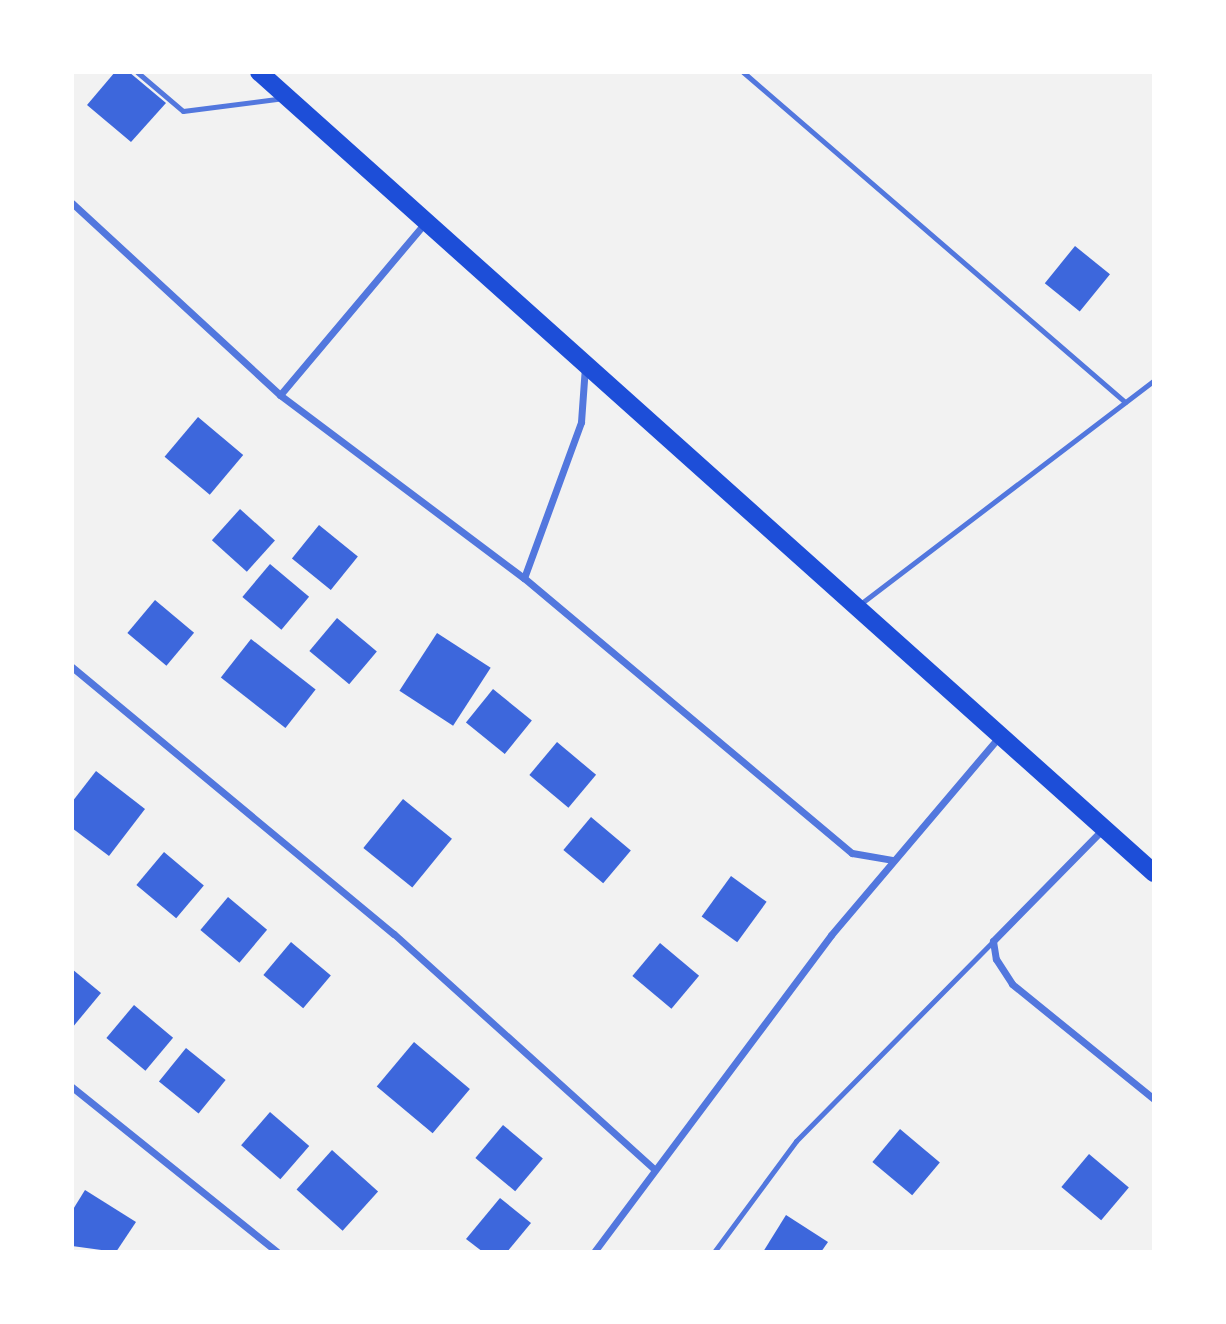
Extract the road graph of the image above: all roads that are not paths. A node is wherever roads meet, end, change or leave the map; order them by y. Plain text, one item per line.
1 (137, 72) edge
2 (259, 72) edge
3 (743, 72) edge
4 (288, 98) junction
5 (72, 203) edge
6 (425, 223) junction
7 (585, 365) junction
8 (1154, 380) edge
9 (280, 395) junction
10 (1125, 402) junction
11 (524, 578) junction
12 (856, 607) junction
13 (72, 667) edge
14 (1000, 736) junction
15 (1104, 828) junction
16 (893, 860) junction
17 (1154, 873) edge
18 (993, 940) junction
19 (72, 1087) edge
20 (1154, 1099) edge
21 (653, 1168) junction
22 (277, 1252) edge
23 (594, 1252) edge
24 (714, 1252) edge

1 - 4 lane
2 - 4 main road
3 - 10 lane
4 - 6 main road
5 - 9 street
6 - 7 main road
6 - 9 street
7 - 11 street
7 - 12 main road
8 - 10 lane
9 - 11 street
10 - 12 lane
11 - 16 street
12 - 14 main road
13 - 21 street
14 - 15 main road
14 - 16 street
15 - 17 main road
15 - 18 street
16 - 21 street
18 - 20 street
18 - 24 lane
19 - 22 street
21 - 23 street

